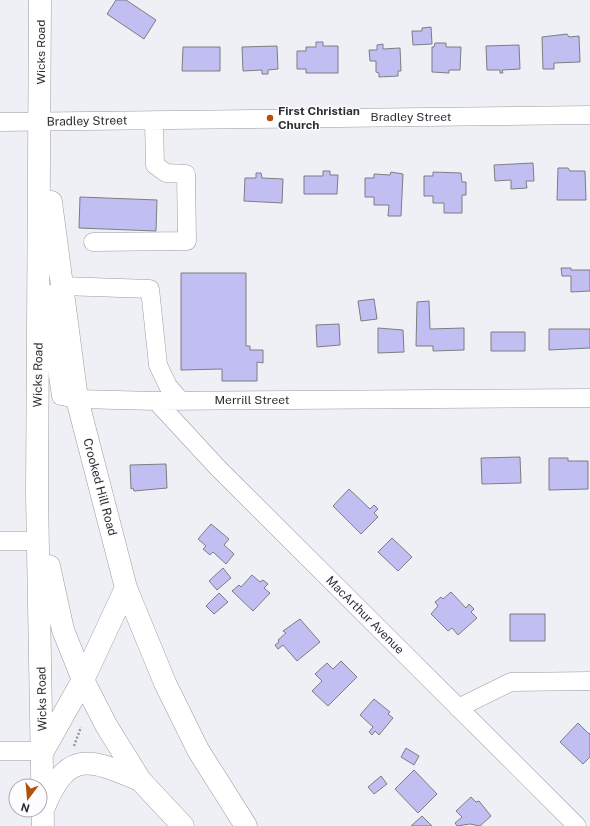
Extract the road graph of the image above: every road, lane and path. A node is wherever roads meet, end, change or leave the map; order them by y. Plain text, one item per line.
1 (40, 0) edge
2 (590, 116) edge
3 (154, 120) junction
4 (0, 122) edge
5 (41, 122) junction
6 (93, 242) dead end
7 (39, 252) junction
8 (62, 286) junction
9 (590, 398) edge
10 (77, 399) junction
11 (180, 400) junction
12 (156, 401) junction
13 (37, 495) junction
14 (0, 541) edge
15 (38, 541) junction
16 (126, 588) junction
17 (83, 680) junction
18 (590, 681) edge
19 (458, 708) junction
20 (83, 722) dead end
21 (73, 749) dead end
22 (0, 751) edge
23 (43, 751) junction
24 (43, 778) edge
25 (140, 780) junction
26 (48, 801) edge
27 (183, 826) edge
28 (246, 826) edge
29 (577, 826) edge

1 - 5 main road, Wicks Road
2 - 3 street, Bradley Street
3 - 5 street, Bradley Street
3 - 6 street
4 - 5 street, Bradley Street
5 - 7 main road, Wicks Road
5 - 8 main road, Crooked Hill Road
7 - 10 street, Merrill Street
7 - 13 main road, Wicks Road
8 - 10 main road, Crooked Hill Road
8 - 11 street
9 - 11 street, Merrill Street
10 - 12 street, Merrill Street
10 - 16 main road, Crooked Hill Road
11 - 12 street, Merrill Street
12 - 19 street, MacArthur Avenue
13 - 15 main road, Wicks Road
13 - 17 main road
14 - 15 street
15 - 23 main road, Wicks Road
16 - 17 main road, Wicks Road
16 - 28 main road, Crooked Hill Road
17 - 23 main road, Wicks Road
17 - 25 main road
18 - 19 street
19 - 29 street, MacArthur Avenue
20 - 21 path
22 - 23 street
23 - 24 main road, Wicks Road
25 - 26 main road
25 - 27 main road

